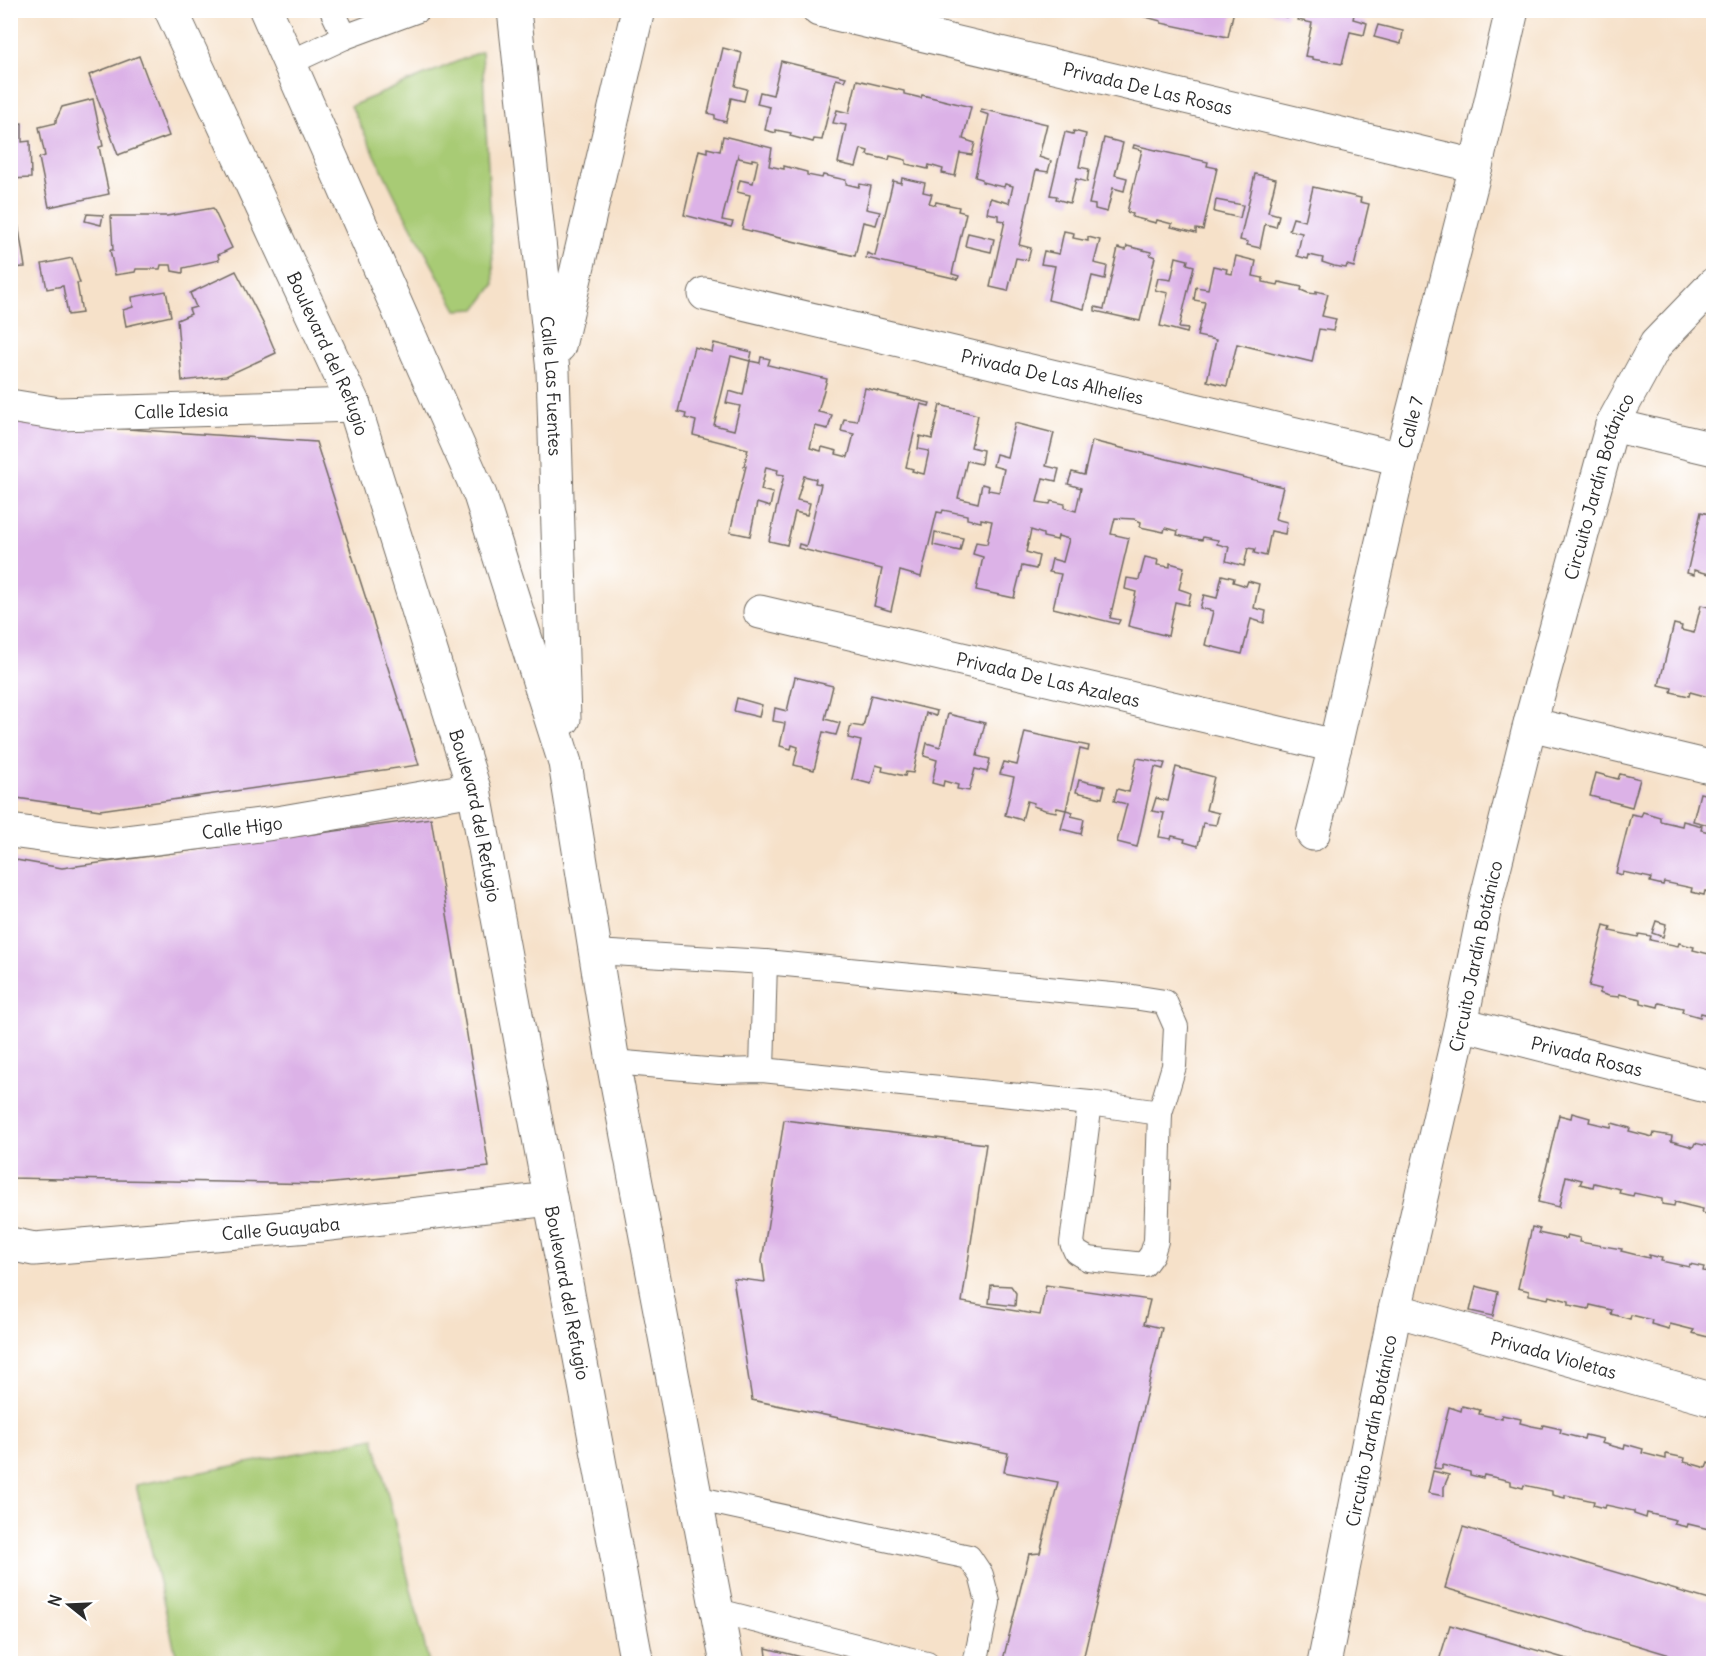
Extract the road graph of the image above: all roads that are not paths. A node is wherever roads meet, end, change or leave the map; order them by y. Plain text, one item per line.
1 (171, 10) edge
2 (266, 10) edge
3 (333, 10) edge
4 (418, 10) edge
5 (514, 10) edge
6 (638, 10) edge
7 (819, 10) edge
8 (1512, 10) edge
9 (345, 37) junction
10 (289, 63) junction
11 (1476, 166) junction
12 (1713, 284) edge
13 (705, 294) dead end
14 (553, 372) junction
15 (354, 405) junction
16 (10, 406) edge
17 (1612, 425) junction
18 (1713, 449) edge
19 (1401, 459) junction
20 (760, 612) dead end
21 (1530, 724) junction
22 (1335, 746) junction
23 (565, 763) junction
24 (1713, 768) edge
25 (474, 789) junction
26 (10, 831) edge
27 (1313, 834) dead end
28 (595, 952) junction
29 (765, 962) junction
30 (1461, 1024) junction
31 (613, 1062) junction
32 (762, 1070) junction
33 (1713, 1088) edge
34 (1090, 1103) junction
35 (1160, 1113) junction
36 (550, 1199) junction
37 (10, 1244) edge
38 (1395, 1310) junction
39 (1713, 1400) edge
40 (695, 1498) junction
41 (718, 1611) junction
42 (637, 1664) edge
43 (727, 1664) edge
44 (927, 1664) edge
45 (975, 1664) edge
46 (1324, 1664) edge

1 - 15 street, Boulevard del Refugio
2 - 10 street
3 - 9 lane
4 - 9 lane
5 - 14 street, Calle Las Fuentes
6 - 14 street
7 - 11 street, Privada De Las Rosas
8 - 11 street, Calle 7
9 - 10 lane
10 - 23 street
11 - 19 street, Calle 7
12 - 17 street, Circuito Jardín Botánico
13 - 19 street, Privada De Las Alhelíes
14 - 23 street, Calle Las Fuentes
15 - 16 street, Calle Idesia
15 - 25 street, Boulevard del Refugio
17 - 18 street
17 - 21 street, Circuito Jardín Botánico
19 - 22 street, Calle 7
20 - 22 street, Privada De Las Azaleas
21 - 24 street
21 - 30 street, Circuito Jardín Botánico
22 - 27 street, Calle 7
23 - 28 street
25 - 26 street, Calle Higo
25 - 36 street, Boulevard del Refugio
28 - 29 lane
28 - 31 street
29 - 32 lane
29 - 35 lane
30 - 33 street, Privada Rosas
30 - 38 street, Circuito Jardín Botánico
31 - 32 lane
31 - 40 street
32 - 34 lane
34 - 35 lane
34 - 35 lane
36 - 37 street, Calle Guayaba
36 - 42 street, Boulevard del Refugio
38 - 39 street, Privada Violetas
38 - 46 street, Circuito Jardín Botánico
40 - 41 street
40 - 45 lane
41 - 43 street
41 - 44 lane

